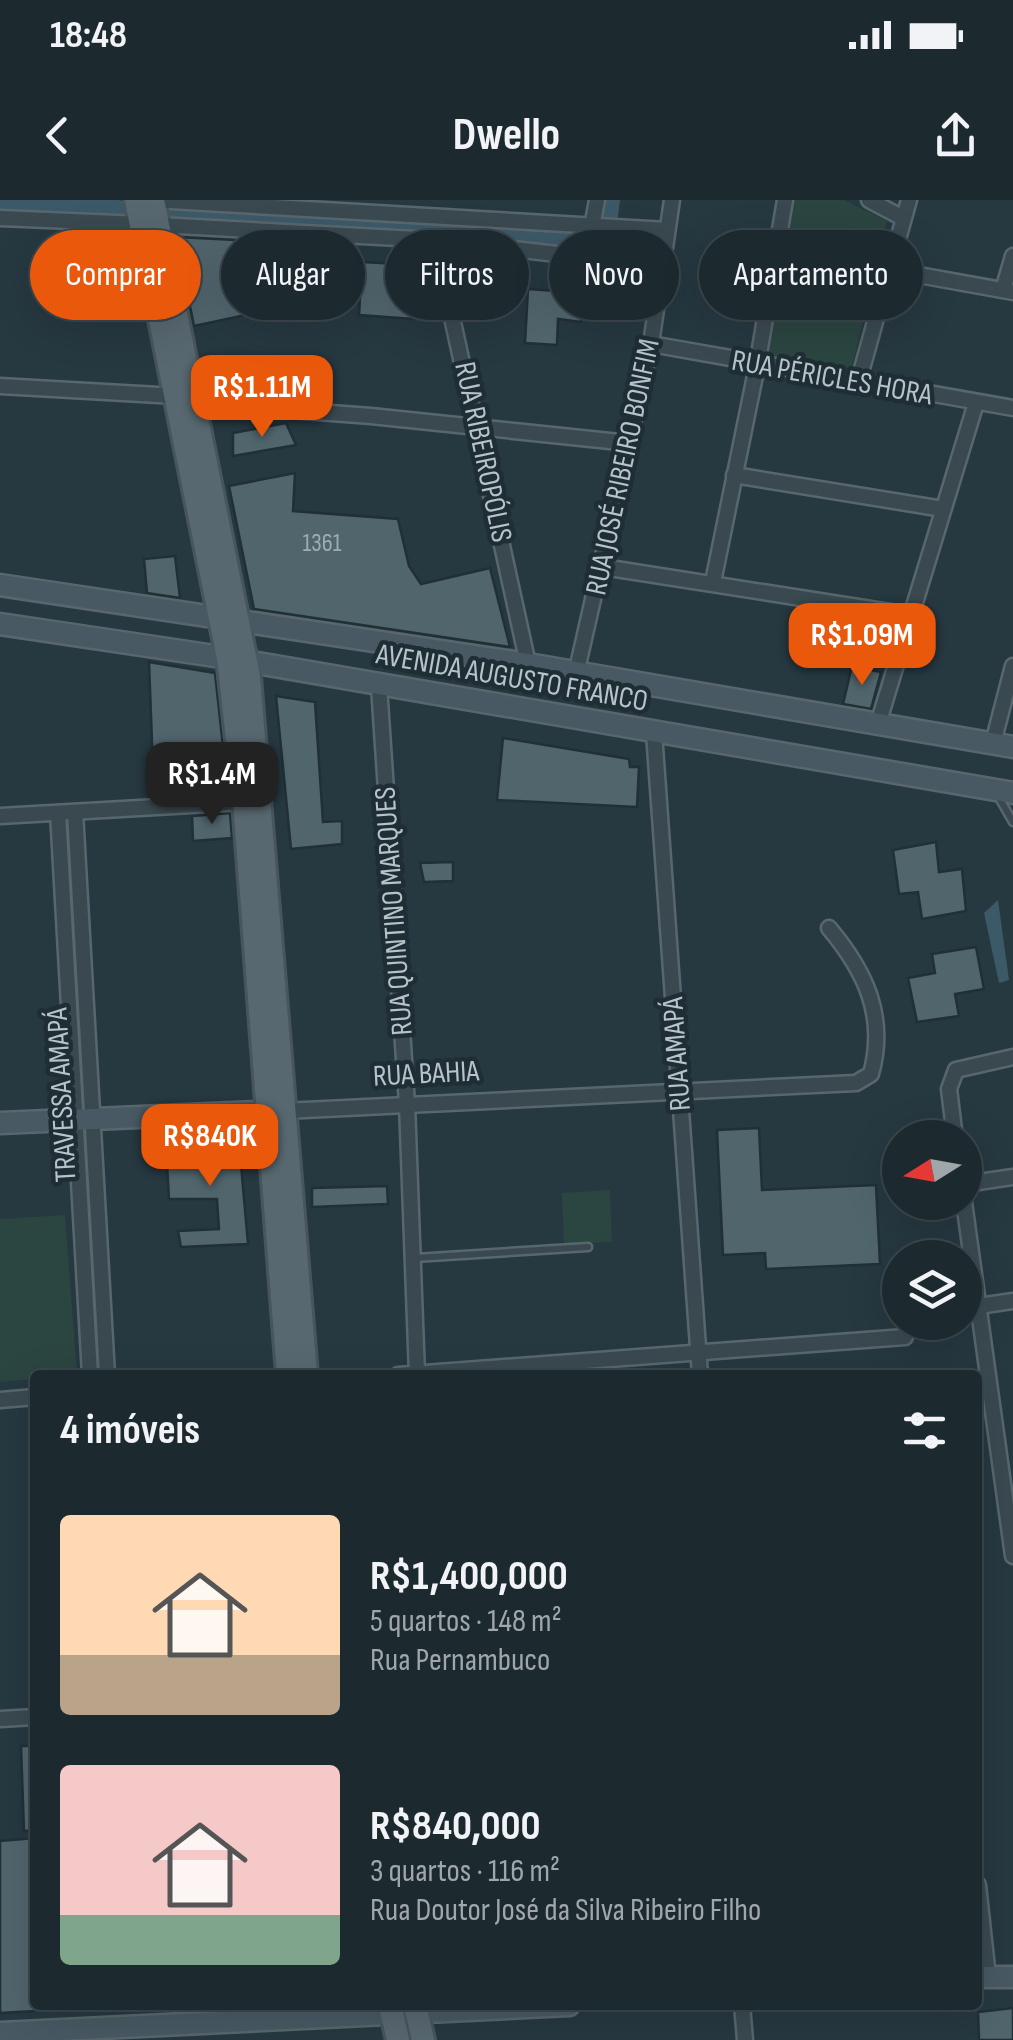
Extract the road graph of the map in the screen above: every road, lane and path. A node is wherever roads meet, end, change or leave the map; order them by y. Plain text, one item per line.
1 (136, 200) edge
2 (153, 200) edge
3 (430, 200) edge
4 (598, 200) edge
5 (672, 200) edge
6 (785, 200) edge
7 (869, 200) edge
8 (909, 200) edge
9 (433, 217) junction
10 (0, 218) edge
11 (903, 218) junction
12 (150, 224) junction
13 (592, 227) junction
14 (667, 230) joint
15 (900, 230) edge
16 (385, 237) edge
17 (1013, 256) edge
18 (923, 276) edge
19 (1008, 291) edge
20 (454, 320) edge
21 (654, 320) edge
22 (877, 320) edge
23 (651, 344) junction
24 (758, 366) junction
25 (858, 384) junction
26 (0, 386) edge
27 (186, 400) junction
28 (976, 403) junction
29 (1013, 408) edge
30 (479, 427) junction
31 (628, 443) junction
32 (734, 474) junction
33 (943, 509) junction
34 (603, 567) junction
35 (713, 582) junction
36 (0, 585) edge
37 (909, 616) junction
38 (230, 620) junction
39 (0, 624) edge
40 (237, 660) junction
41 (528, 664) junction
42 (1013, 666) edge
43 (576, 674) junction
44 (379, 686) junction
45 (878, 724) junction
46 (654, 733) junction
47 (1003, 745) edge
48 (1004, 792) edge
49 (244, 802) junction
50 (75, 812) junction
51 (58, 813) junction
52 (0, 816) edge
53 (1013, 822) edge
54 (829, 928) dead end
55 (1013, 1057) edge
56 (679, 1092) junction
57 (407, 1104) junction
58 (276, 1112) junction
59 (84, 1118) junction
60 (954, 1120) edge
61 (0, 1122) edge
62 (1013, 1177) edge
63 (982, 1182) edge
64 (588, 1246) dead end
65 (414, 1258) junction
66 (1013, 1301) edge
67 (982, 1306) edge
68 (982, 1328) edge
69 (882, 1339) edge
70 (699, 1356) junction
71 (90, 1370) edge
72 (106, 1370) edge
73 (288, 1370) edge
74 (305, 1370) edge
75 (417, 1370) edge
76 (480, 1370) edge
77 (700, 1370) edge
78 (30, 1397) edge
79 (0, 1400) edge
80 (1013, 1424) edge
81 (995, 1426) junction
82 (1013, 1552) edge
83 (30, 1716) edge
84 (0, 1719) edge
85 (1013, 1976) edge
86 (983, 1977) edge
87 (391, 2010) edge
88 (428, 2010) edge
89 (742, 2010) edge
90 (140, 2032) edge
91 (0, 2033) edge
92 (398, 2040) edge
93 (423, 2040) edge
94 (745, 2040) edge

1 - 12 main road
2 - 9 street
2 - 12 main road
3 - 9 street
4 - 13 street
5 - 14 street, RUA JOSÉ RIBEIRO BONFIM
6 - 24 street
7 - 11 street
8 - 11 street
9 - 13 street
10 - 12 street
11 - 15 street
12 - 16 street
12 - 27 main road
13 - 14 street
17 - 19 street
18 - 19 street
20 - 30 street, RUA RIBEIROPÓLIS
21 - 23 street, RUA JOSÉ RIBEIRO BONFIM
22 - 25 street
23 - 24 street, RUA PÉRICLES HORA
23 - 31 street, RUA JOSÉ RIBEIRO BONFIM
24 - 25 street, RUA PÉRICLES HORA
24 - 32 street
25 - 28 street, RUA PÉRICLES HORA
26 - 27 street
27 - 30 street
27 - 38 main road
28 - 29 street, RUA PÉRICLES HORA
28 - 33 street
30 - 31 street
30 - 41 street, RUA RIBEIROPÓLIS
31 - 34 street, RUA JOSÉ RIBEIRO BONFIM
32 - 33 street
32 - 35 street
33 - 37 street
34 - 35 street
34 - 43 street, RUA JOSÉ RIBEIRO BONFIM
35 - 37 street
36 - 38 main road, AVENIDA AUGUSTO FRANCO
37 - 45 street
38 - 40 main road
38 - 41 main road, AVENIDA AUGUSTO FRANCO
39 - 40 main road, AVENIDA AUGUSTO FRANCO
40 - 44 main road, AVENIDA AUGUSTO FRANCO
40 - 49 main road
40 - 58 main road
41 - 43 main road, AVENIDA AUGUSTO FRANCO
42 - 47 street
43 - 45 main road, AVENIDA AUGUSTO FRANCO
44 - 46 main road, AVENIDA AUGUSTO FRANCO
44 - 57 street, RUA QUINTINO MARQUES
45 - 47 main road, AVENIDA AUGUSTO FRANCO
46 - 48 main road, AVENIDA AUGUSTO FRANCO
46 - 56 street, RUA AMAPÁ
48 - 53 lane
49 - 50 street
49 - 58 main road
50 - 51 street
50 - 59 street, TRAVESSA AMAPÁ
51 - 52 street
51 - 59 street, TRAVESSA AMAPÁ
54 - 56 street, RUA BAHIA
55 - 60 street
56 - 57 street, RUA BAHIA
56 - 70 street, RUA AMAPÁ
57 - 58 street, RUA BAHIA
57 - 65 street, RUA QUINTINO MARQUES
58 - 59 main road, RUA BAHIA
58 - 73 main road
58 - 74 main road
59 - 61 main road, RUA BAHIA
59 - 71 street, TRAVESSA AMAPÁ
59 - 72 street, TRAVESSA AMAPÁ
62 - 63 street
64 - 65 lane
65 - 75 street, RUA QUINTINO MARQUES
66 - 67 street
68 - 81 street
69 - 70 street
70 - 76 street
70 - 77 street, RUA AMAPÁ
78 - 79 street
80 - 81 street
81 - 82 street
83 - 84 street
85 - 86 main road
87 - 90 main road
87 - 92 main road
88 - 93 main road
89 - 94 street
90 - 91 main road

